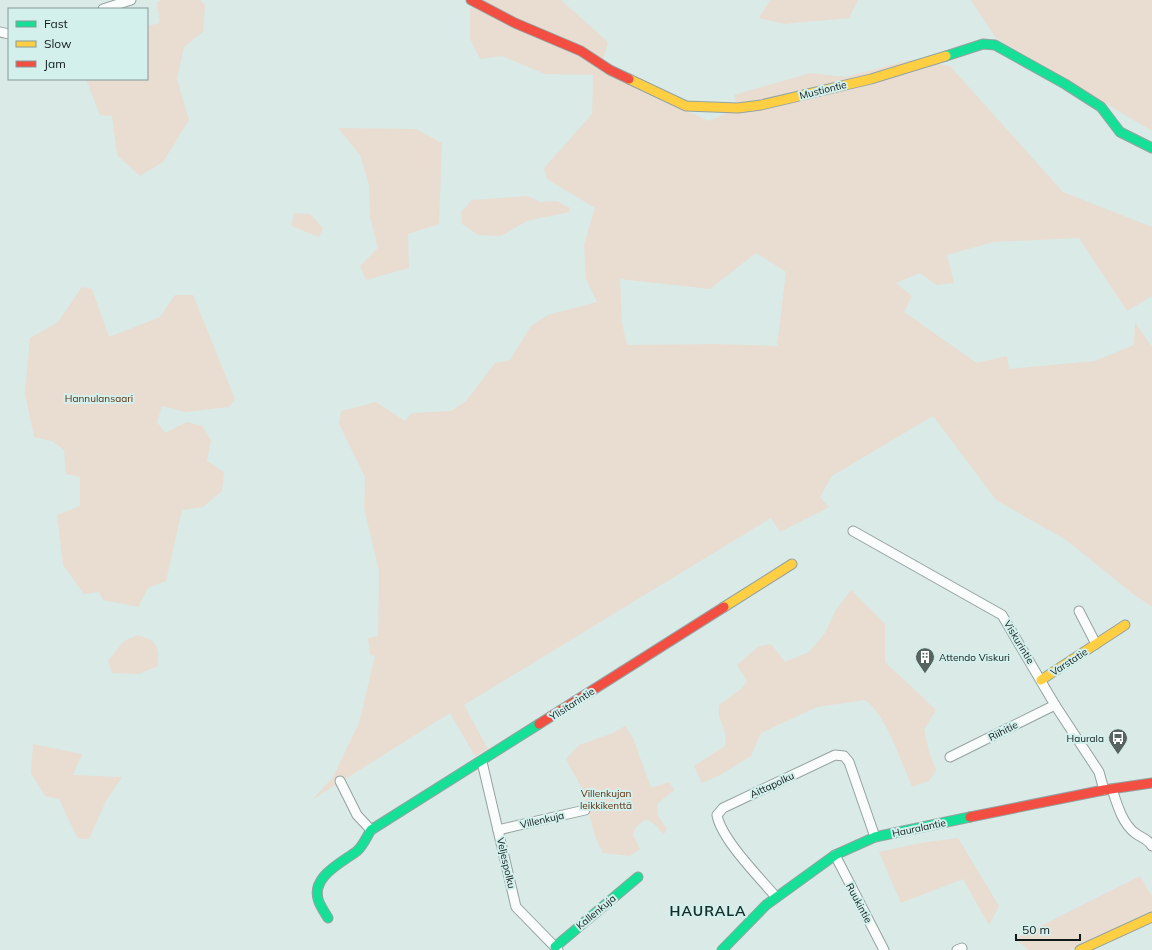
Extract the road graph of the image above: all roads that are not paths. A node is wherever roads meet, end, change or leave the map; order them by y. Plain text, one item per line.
1 (131, 0) edge
2 (471, 0) edge
3 (106, 8) edge
4 (1152, 148) edge
5 (853, 531) dead end
6 (792, 564) dead end
7 (1080, 611) dead end
8 (1125, 625) dead end
9 (1096, 644) junction
10 (1041, 680) junction
11 (1055, 705) junction
12 (950, 757) dead end
13 (482, 762) junction
14 (340, 781) dead end
15 (1152, 783) edge
16 (1108, 790) junction
17 (585, 810) dead end
18 (371, 830) junction
19 (498, 830) junction
20 (875, 837) junction
21 (1152, 846) edge
22 (835, 855) junction
23 (638, 877) dead end
24 (776, 897) junction
25 (1152, 917) edge
26 (328, 918) dead end
27 (556, 949) edge
28 (722, 950) edge
29 (884, 950) edge
30 (1080, 950) edge

1 - 3 street
2 - 4 street, Mustiontie
5 - 10 street, Viskurintie
6 - 13 street, Ylisitarintie
7 - 9 street, Varstatie
8 - 9 street, Varstatie
9 - 10 street, Varstatie
10 - 11 street, Viskurintie
11 - 12 street, Riihitie
11 - 16 street, Viskurintie
13 - 18 street, Ylisitarintie
13 - 19 street, Veljespolku
14 - 18 street
15 - 16 street, Hauralantie
16 - 20 street, Hauralantie
16 - 21 street, Viskurintie
17 - 19 street, Villenkuja
18 - 26 street, Ylisitarintie
19 - 27 street, Veljespolku
20 - 22 street, Hauralantie
20 - 24 street, Aittapolku
22 - 24 street, Hauralantie
22 - 29 street, Ruukintie
23 - 27 street, Kallenkuja
24 - 28 street, Hauralantie
25 - 30 street

